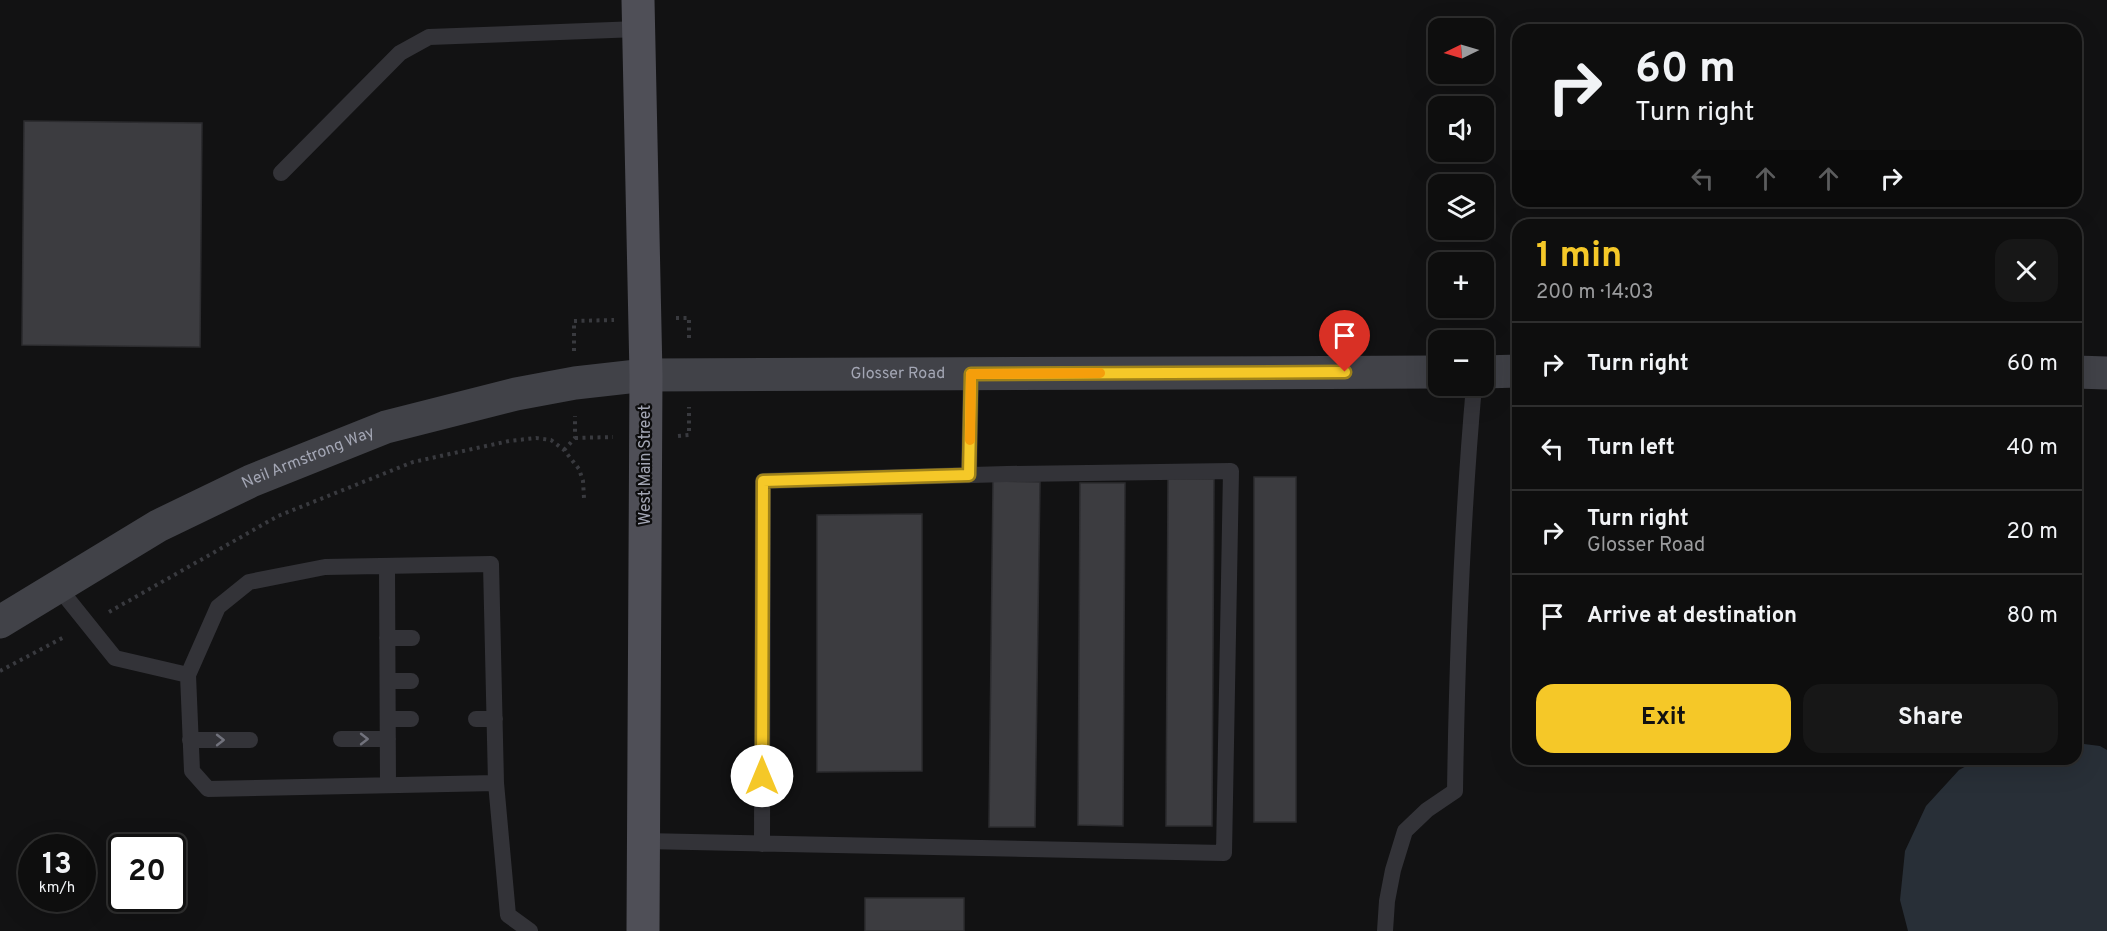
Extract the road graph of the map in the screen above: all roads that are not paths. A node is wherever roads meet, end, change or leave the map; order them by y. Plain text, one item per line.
1 (638, 14) edge
2 (281, 173) dead end
3 (1512, 371) edge
4 (1428, 372) edge
5 (1494, 372) edge
6 (2082, 372) edge
7 (2107, 372) edge
8 (971, 374) junction
9 (646, 375) junction
10 (1473, 396) edge
11 (969, 475) junction
12 (387, 566) junction
13 (58, 587) junction
14 (0, 622) edge
15 (387, 638) junction
16 (412, 638) dead end
17 (188, 675) junction
18 (387, 681) junction
19 (411, 681) dead end
20 (388, 719) junction
21 (411, 719) dead end
22 (476, 719) dead end
23 (495, 719) junction
24 (388, 738) junction
25 (341, 739) dead end
26 (190, 740) junction
27 (250, 740) dead end
28 (496, 783) junction
29 (388, 785) junction
30 (644, 841) junction
31 (762, 844) junction
32 (530, 931) edge
33 (643, 931) edge
34 (1385, 931) edge

1 - 2 lane
1 - 9 main road, West Main Street
3 - 5 street
4 - 8 street, Glosser Road
6 - 7 street
8 - 9 street, Glosser Road
8 - 11 lane
9 - 13 street, Neil Armstrong Way
9 - 30 main road, West Main Street
10 - 34 lane
11 - 31 lane
11 - 31 lane
12 - 15 lane
12 - 17 lane
12 - 23 lane
13 - 14 street, Neil Armstrong Way
13 - 17 lane
15 - 16 lane
15 - 18 lane
17 - 26 lane
18 - 19 lane
18 - 20 lane
20 - 21 lane
20 - 24 lane
22 - 23 lane
23 - 28 lane
25 -> 24 lane
24 - 29 lane
26 -> 27 lane
26 - 29 lane
28 - 29 lane
28 - 32 lane
30 - 31 lane
30 - 33 main road, West Main Street

